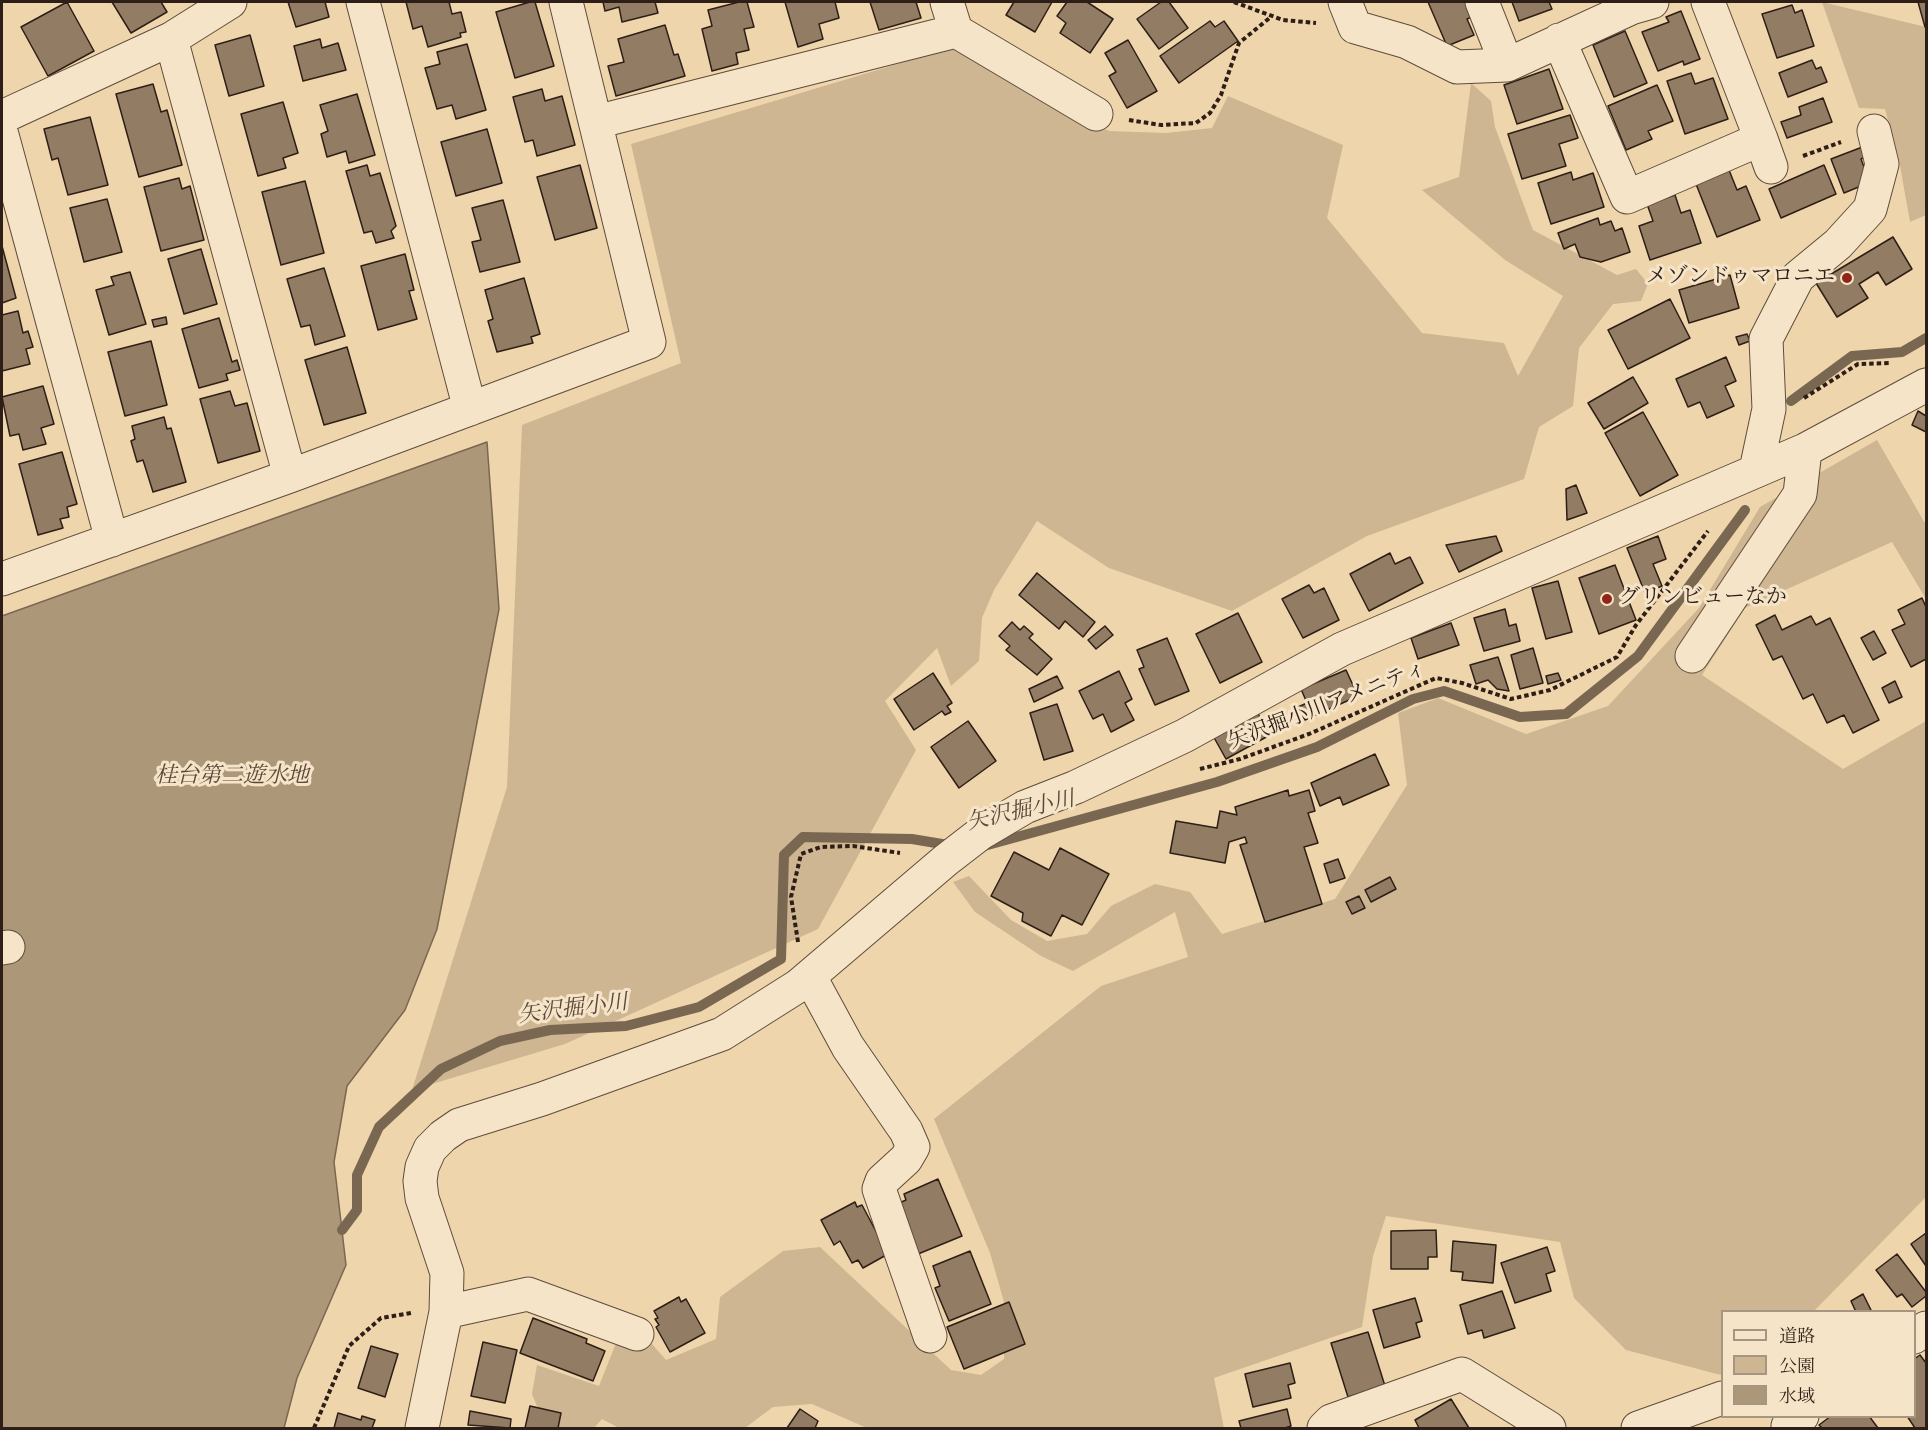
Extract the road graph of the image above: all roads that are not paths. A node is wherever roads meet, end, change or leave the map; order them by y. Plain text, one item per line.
1 (230, 2) edge
2 (363, 2) edge
3 (566, 2) edge
4 (1482, 2) edge
5 (1708, 2) edge
6 (1637, 4) edge
7 (1350, 14) edge
8 (952, 16) edge
9 (171, 39) junction
10 (1559, 40) junction
11 (1507, 65) junction
12 (1096, 114) road end
13 (2, 117) edge
14 (596, 122) junction
15 (1874, 131) road end
16 (2, 135) edge
17 (1926, 386) edge
18 (470, 409) junction
19 (1805, 450) junction
20 (1765, 467) junction
21 (290, 476) junction
22 (112, 540) junction
23 (2, 579) edge
24 (1692, 656) dead end
25 (805, 962) junction
26 (446, 1309) junction
27 (636, 1334) dead end
28 (930, 1336) dead end
29 (1721, 1398) edge
30 (422, 1428) edge
31 (1324, 1428) edge
32 (1549, 1428) edge
33 (1638, 1428) edge

1 - 9 street
2 - 18 street
3 - 14 street
4 - 11 street
5 - 10 street
6 - 10 street
7 - 11 street
8 - 12 street
8 - 14 street
9 - 13 street
9 - 21 street
10 - 11 street
14 - 18 street
15 - 20 street
16 - 22 street
17 - 19 street
18 - 21 street
19 - 20 street
19 - 24 street
20 - 25 street
21 - 22 street
22 - 23 street
25 - 26 street
25 - 28 street
26 - 27 street
26 - 30 street
29 - 33 street
31 - 32 street

